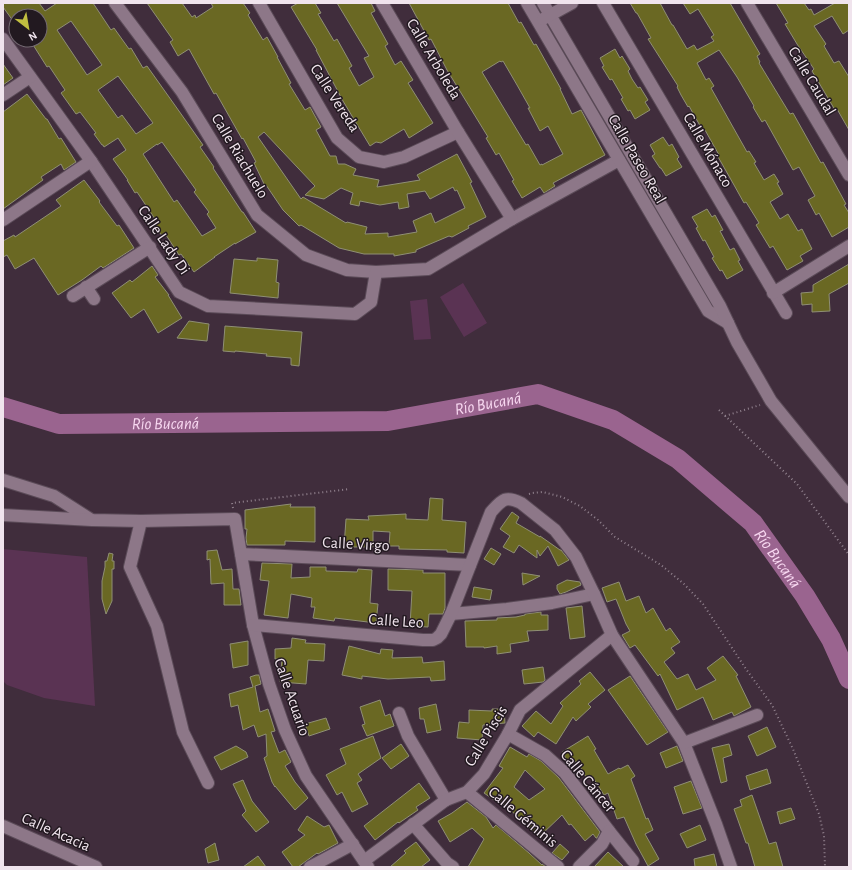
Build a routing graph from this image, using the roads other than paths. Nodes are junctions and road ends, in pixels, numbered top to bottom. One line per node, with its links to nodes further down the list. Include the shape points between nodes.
1 (115, 3): 22 (street, Calle Riachuelo, via 182,92 257,215 306,254 348,270)
2 (259, 3): 14 (street, Calle Vereda, via 337,138 359,157 384,162 404,157)
3 (382, 3): 14 (street, Calle Arboleda)
4 (527, 3): 10 (street, Calle Paseo Real)
5 (543, 3): 9 (street, Calle Paseo Real)
6 (572, 3): 9 (street)
7 (603, 3): 24 (street, Calle Mónaco)
8 (747, 3): 17 (street, Calle Caudal)
9 (550, 15): 10 (street); 28 (street, Calle Paseo Real)
10 (538, 22): 15 (street, Calle Paseo Real)
11 (3, 39): 12 (street, Calle Lady Di)
12 (30, 77): 13 (street); 16 (street, Calle Lady Di)
13 (3, 95)
14 (458, 132): 18 (street, Calle Arboleda)
15 (619, 160): 18 (street, Calle Riachuelo); 28 (street, Calle Paseo Real, via 708,311)
16 (91, 161): 19 (street); 21 (street, Calle Lady Di)
17 (849, 175)
18 (512, 219): 22 (street, Calle Riachuelo, via 428,269)
19 (3, 220)
20 (849, 246): 24 (street)
21 (150, 247): 22 (street, Calle Lady Di, via 179,292 208,306 355,314 371,302); 23 (street)
22 (376, 272)
23 (86, 287): 25 (street); 26 (street)
24 (773, 293): 27 (street, Calle Mónaco)
25 (73, 296)
26 (94, 299)
27 (786, 313)
28 (728, 323): 30 (street, Calle Paseo Real, via 771,401)
29 (3, 480): 32 (street, via 54,496)
30 (849, 497)
31 (3, 515): 32 (street)
32 (92, 520): 33 (street)
33 (141, 521): 34 (street, Calle Acuario, via 235,519); 44 (street, via 130,567 157,626 183,732)
34 (240, 554): 35 (street, Calle Virgo); 38 (street, Calle Acuario)
35 (470, 565): 36 (street, Calle Leo, via 492,512 501,501 515,500 555,530 566,543 576,557); 37 (street, Calle Leo)
36 (594, 594): 37 (street, via 552,603); 39 (street)
37 (451, 614): 38 (street, Calle Leo, via 441,634 433,640)
38 (253, 625): 50 (street, Calle Acuario, via 285,730 306,776)
39 (612, 635): 42 (street, Calle Piscis, via 520,710); 43 (street)
40 (399, 713): 46 (street, via 408,736)
41 (757, 715): 43 (street)
42 (508, 734): 45 (street, Calle Piscis, via 484,774); 49 (street, Calle Cáncer, via 545,755 561,769)
43 (684, 743): 58 (street)
44 (208, 783)
45 (468, 792): 46 (street, Calle Piscis); 56 (street, Calle Géminis)
46 (446, 800): 47 (street, Calle Piscis)
47 (413, 824): 52 (street, Calle Piscis); 55 (street)
48 (3, 826): 53 (street, Calle Acacia)
49 (609, 831): 51 (street, Calle Cáncer); 57 (street, via 602,844)
50 (353, 844): 52 (street, Calle Acuario); 54 (street)
51 (633, 861)
52 (366, 864)
53 (96, 867)
54 (310, 867)
55 (453, 867)
56 (558, 867)
57 (579, 867)
58 (731, 867)

